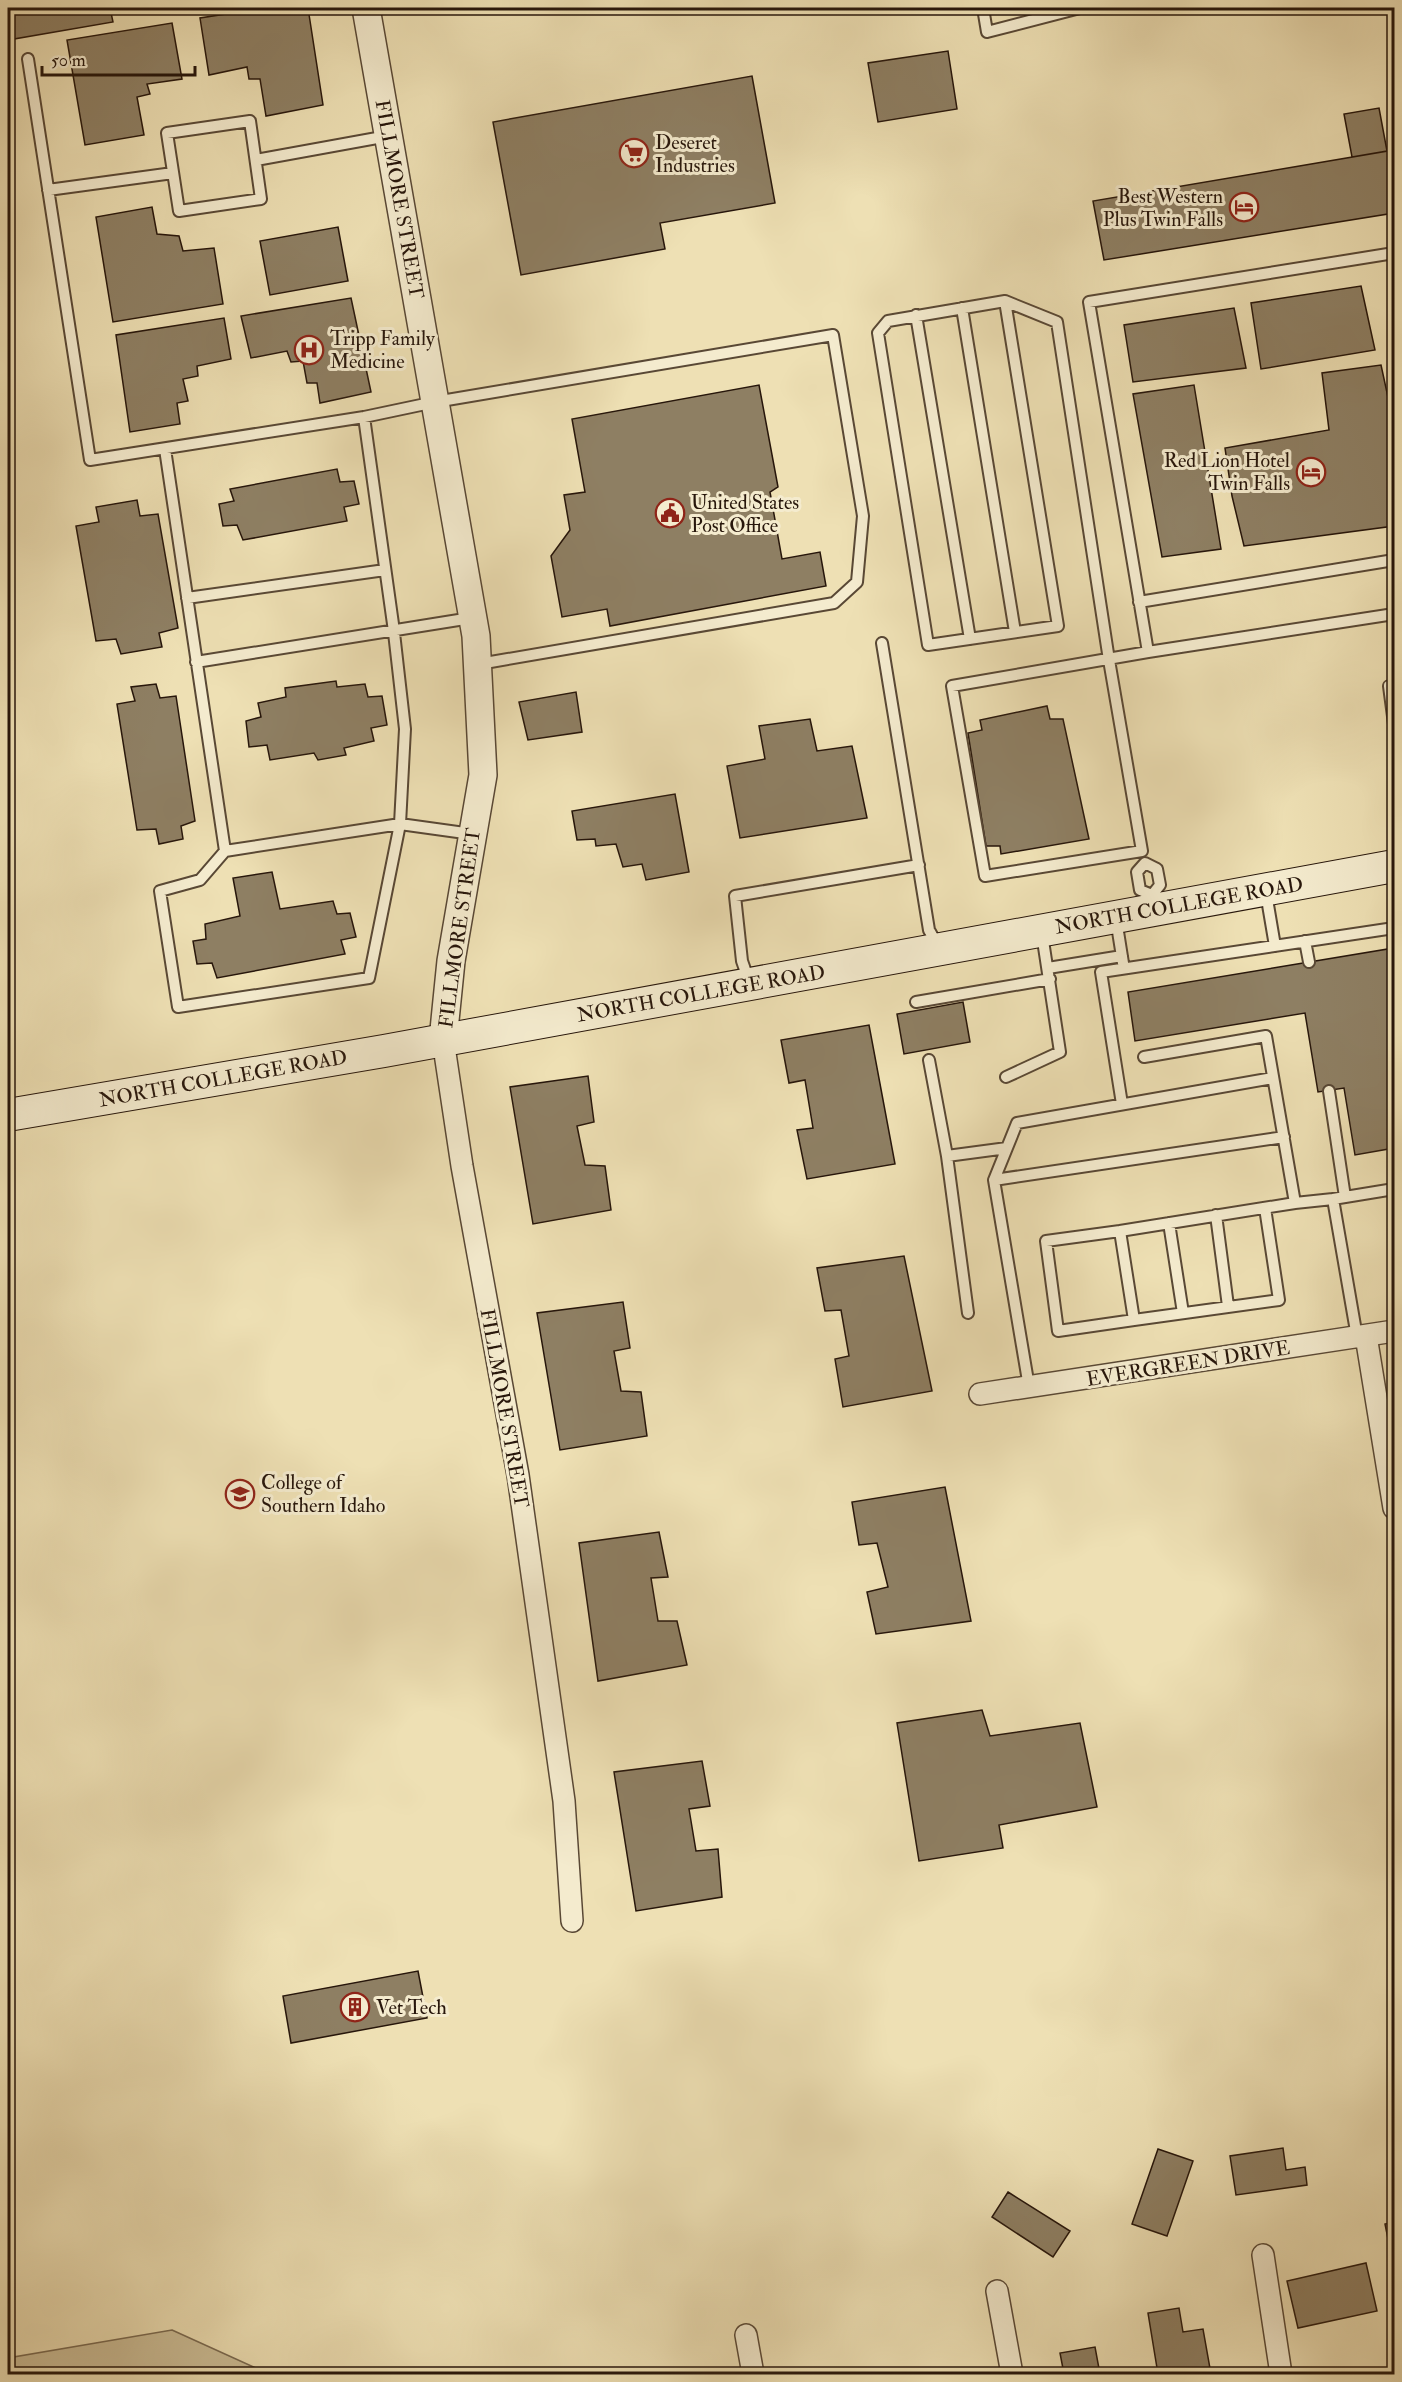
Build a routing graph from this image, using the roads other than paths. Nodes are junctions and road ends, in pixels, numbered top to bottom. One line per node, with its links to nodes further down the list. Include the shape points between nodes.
1 (366, 8): 5 (street, FILLMORE STREET)
2 (983, 8): 3 (lane, via 987,32)
3 (1080, 8)
4 (28, 59): 8 (lane)
5 (390, 136): 6 (lane); 13 (street, FILLMORE STREET)
6 (256, 160): 7 (lane, via 261,199 179,211); 7 (lane, via 250,121 167,133)
7 (173, 173): 8 (lane)
8 (48, 190): 15 (lane, via 90,460)
9 (1395, 253): 19 (lane, via 1089,302)
10 (1005, 301): 11 (lane); 23 (lane, via 1058,626); 27 (lane, via 1057,322)
11 (962, 308): 12 (lane); 23 (lane)
12 (916, 315): 24 (lane); 24 (lane, via 888,321 878,333 928,645)
13 (435, 402): 14 (lane); 21 (street, FILLMORE STREET); 29 (lane, via 833,334 864,516 857,582 834,603)
14 (364, 417): 15 (lane); 17 (lane)
15 (165, 449): 18 (lane)
16 (1395, 560): 19 (lane)
17 (385, 570): 18 (lane); 22 (lane)
18 (187, 598): 28 (lane)
19 (1139, 602): 26 (lane)
20 (1395, 614): 26 (lane)
21 (473, 617): 22 (lane); 29 (street, FILLMORE STREET)
22 (394, 630): 28 (lane); 32 (lane, via 405,729)
23 (1016, 632): 24 (lane)
24 (970, 639)
25 (882, 643): 37 (lane)
26 (1148, 652): 27 (lane)
27 (1109, 660): 35 (lane); 35 (lane, via 952,686 986,876)
28 (196, 662): 34 (lane)
29 (478, 664): 33 (street, FILLMORE STREET, via 483,775)
30 (1392, 686): 31 (lane)
31 (1395, 723)
32 (400, 824): 33 (lane); 34 (lane); 34 (lane, via 369,978 178,1007 160,891 200,880)
33 (473, 834): 53 (street, FILLMORE STREET, via 451,961)
34 (225, 851)
35 (1142, 851): 36 (lane)
36 (1145, 863): 40 (lane, via 1137,872 1140,890); 40 (lane, via 1157,869 1160,885)
37 (919, 865): 46 (lane, via 929,930); 51 (lane, via 735,896 742,961)
38 (1395, 866): 39 (main road, NORTH COLLEGE ROAD)
39 (1265, 890): 40 (main road, NORTH COLLEGE ROAD); 45 (lane)
40 (1153, 902): 41 (main road, NORTH COLLEGE ROAD)
41 (1116, 917): 43 (main road, NORTH COLLEGE ROAD); 47 (lane)
42 (1395, 928): 44 (lane)
43 (1042, 931): 46 (main road, NORTH COLLEGE ROAD); 50 (lane)
44 (1305, 941): 45 (lane); 48 (lane)
45 (1275, 946): 49 (lane)
46 (940, 949): 51 (main road, NORTH COLLEGE ROAD)
47 (1122, 956): 49 (lane); 50 (lane)
48 (1309, 962)
49 (1124, 969): 59 (lane, via 1101,972)
50 (1049, 974): 52 (lane); 56 (lane, via 1060,1052)
51 (750, 984): 53 (main road, NORTH COLLEGE ROAD)
52 (916, 1002)
53 (443, 1040): 60 (main road, NORTH COLLEGE ROAD); 84 (street, FILLMORE STREET, via 518,1475 564,1801)
54 (1144, 1057): 57 (lane, via 1266,1036)
55 (929, 1060): 63 (lane)
56 (1006, 1077)
57 (1273, 1078): 59 (lane); 61 (lane)
58 (1329, 1091): 66 (lane)
59 (1122, 1104): 62 (lane, via 1017,1123)
60 (8, 1115)
61 (1284, 1137): 64 (lane); 68 (lane)
62 (1007, 1148): 63 (lane); 64 (lane)
63 (947, 1156): 76 (lane)
64 (994, 1180): 81 (lane)
65 (1395, 1189): 66 (lane)
66 (1345, 1197): 67 (lane)
67 (1333, 1199): 68 (lane); 80 (lane)
68 (1295, 1203): 69 (lane)
69 (1265, 1208): 70 (lane); 75 (lane, via 1279,1300)
70 (1216, 1215): 71 (lane); 75 (lane)
71 (1169, 1223): 72 (lane); 77 (lane)
72 (1120, 1231): 78 (lane); 78 (lane, via 1046,1241 1058,1330)
73 (1395, 1244): 74 (lane)
74 (1395, 1252)
75 (1228, 1306): 77 (lane)
76 (968, 1312)
77 (1183, 1313): 78 (lane)
78 (1134, 1320)
79 (1395, 1331): 80 (street, EVERGREEN DRIVE)
80 (1362, 1337): 81 (street, EVERGREEN DRIVE); 83 (street)
81 (1029, 1387): 82 (street, EVERGREEN DRIVE)
82 (981, 1394)
83 (1395, 1508)
84 (572, 1921)
85 (1263, 2255): 90 (street)
86 (997, 2291): 89 (street)
87 (746, 2335): 88 (street)
88 (753, 2374)
89 (1012, 2374)
90 (1281, 2374)

